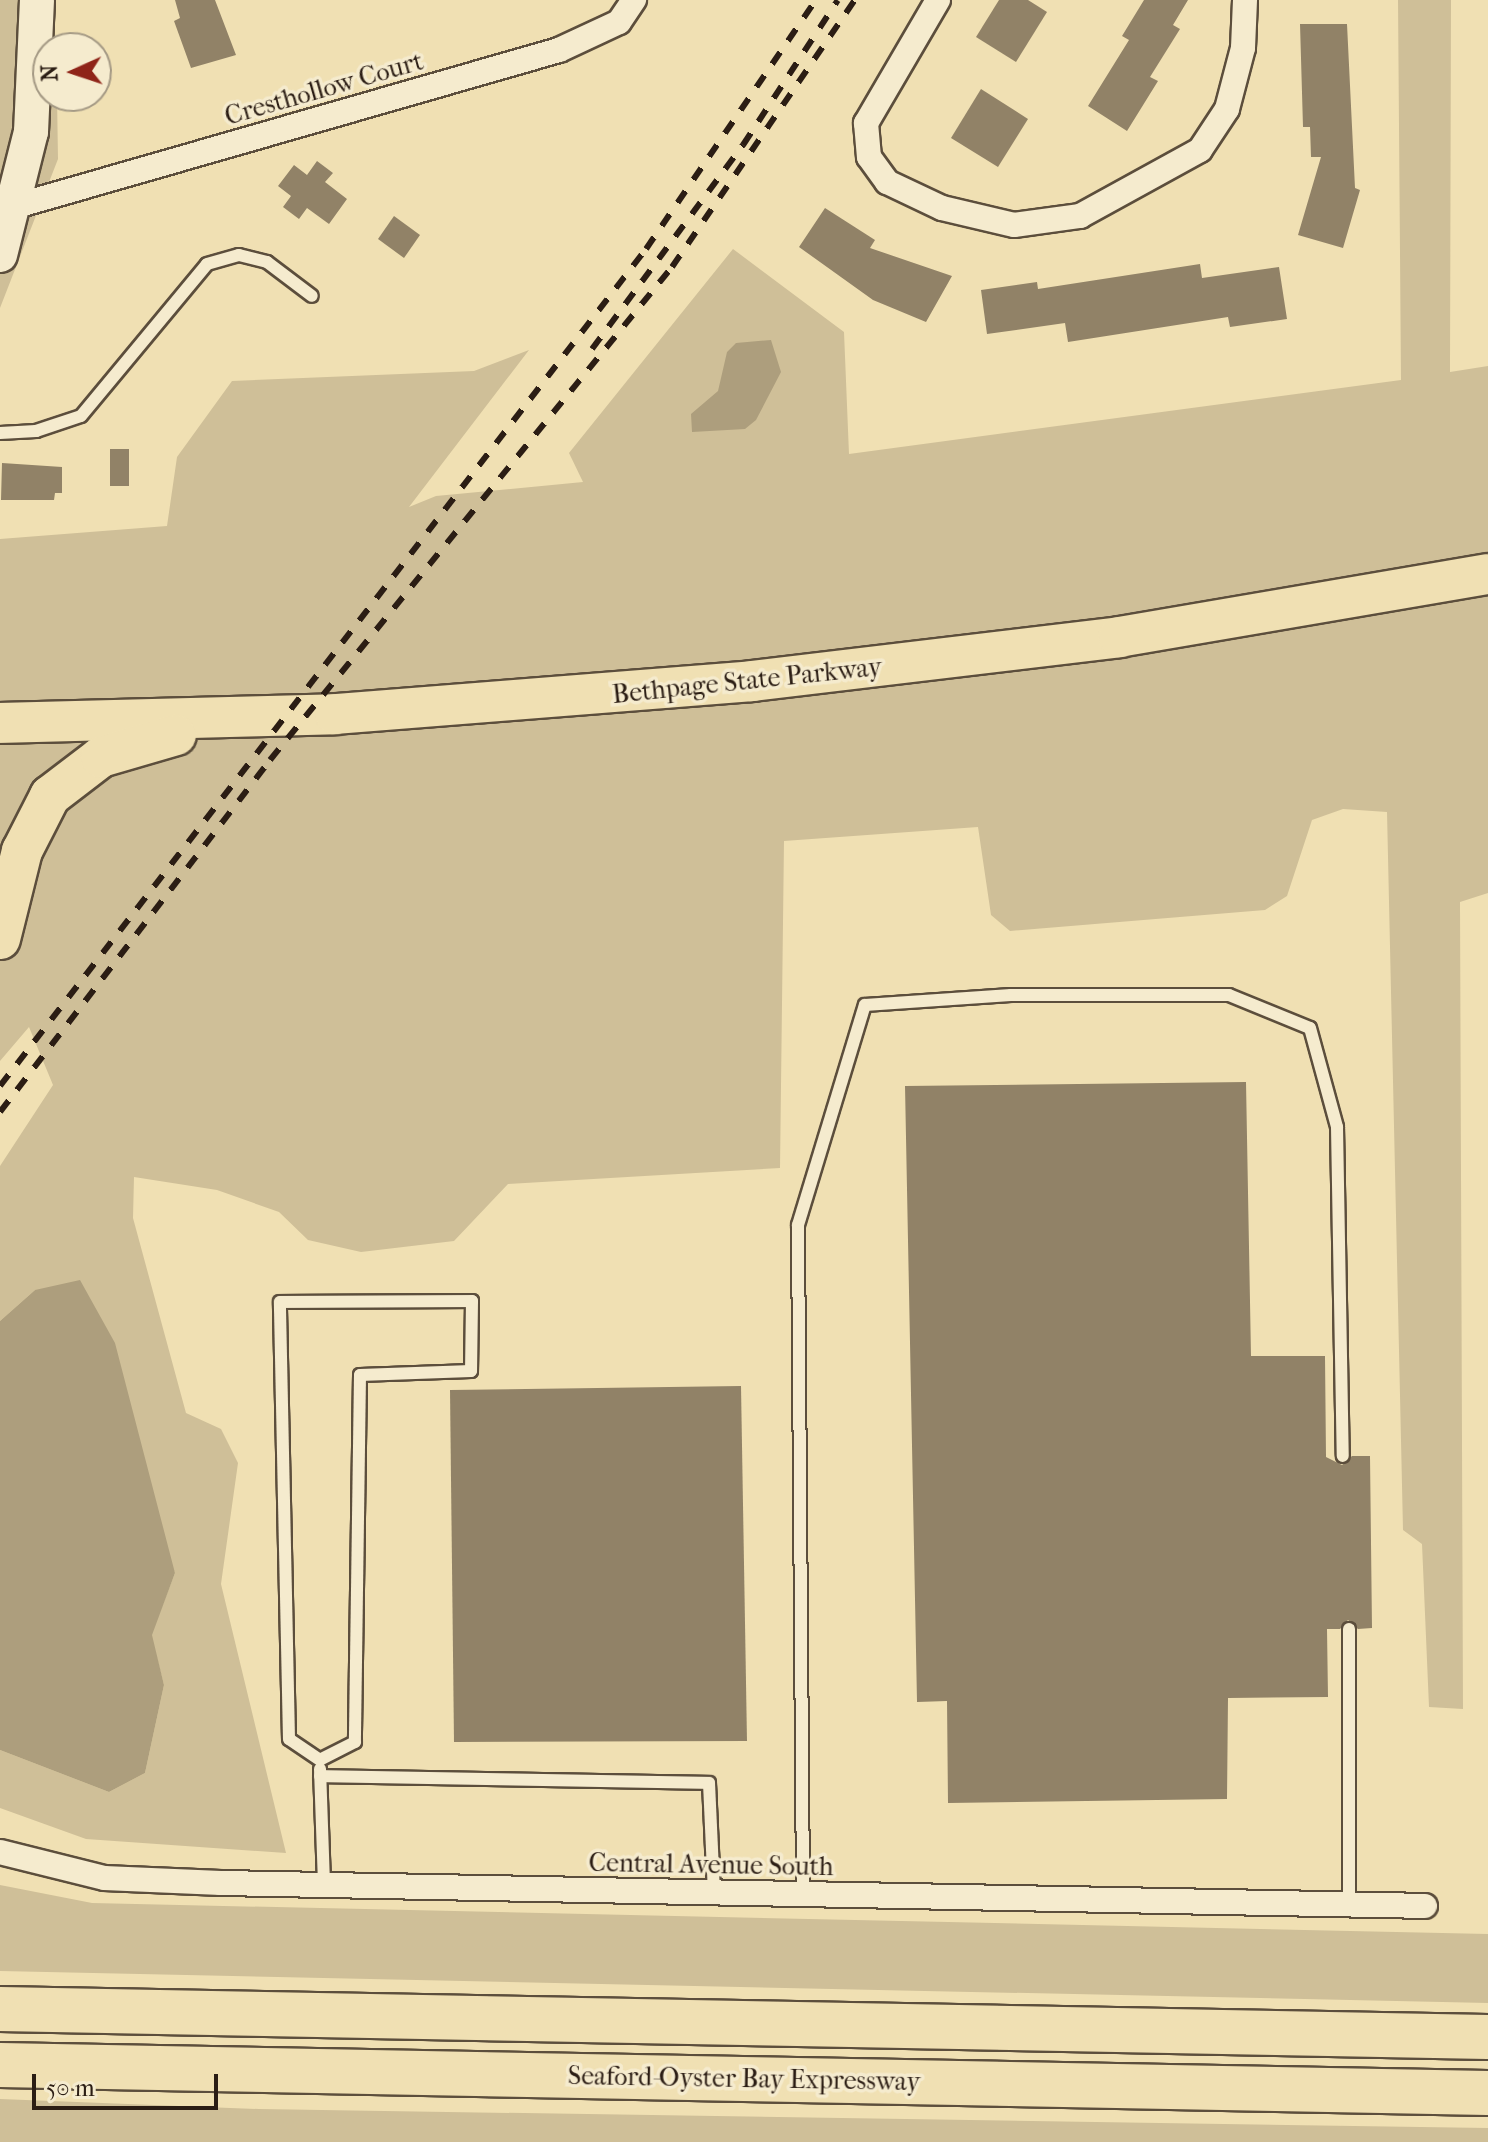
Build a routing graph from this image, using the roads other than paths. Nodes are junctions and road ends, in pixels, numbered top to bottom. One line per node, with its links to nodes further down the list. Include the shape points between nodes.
1 (37, 0): 5 (main road, via 31,132)
2 (634, 0): 5 (street, Cresthollow Court, via 619,22 559,50)
3 (938, 0): 4 (street, via 866,123 869,157 887,182 901,189 942,208 1014,225 1080,216 1200,150 1227,109 1243,48)
4 (1245, 0)
5 (16, 206): 6 (main road)
6 (0, 255)
7 (312, 296): 8 (lane, via 267,262 239,255 207,264 81,416 36,431)
8 (0, 433)
9 (1488, 574): 10 (highway, Bethpage State Parkway, via 947,661 558,699)
10 (250, 716): 11 (highway, Bethpage State Parkway); 13 (highway, via 124,748 65,781 29,832)
11 (0, 723)
12 (0, 883): 13 (highway)
13 (2, 931)
14 (1343, 1456): 21 (lane, via 1337,1127 1310,1028 1229,995 1011,995 865,1005 798,1225)
15 (1349, 1629): 22 (lane)
16 (320, 1760): 16 (lane, via 355,1742 360,1375 471,1371 472,1301 280,1302 289,1739); 17 (lane)
17 (320, 1776): 19 (lane); 20 (lane, via 709,1783)
18 (0, 1852): 19 (street, Central Avenue South, via 104,1878)
19 (324, 1886): 20 (street, Central Avenue South)
20 (714, 1893): 21 (street, Central Avenue South)
21 (803, 1895): 22 (street, Central Avenue South)
22 (1349, 1906): 23 (street, Central Avenue South)
23 (1425, 1906)
24 (0, 2009): 25 (highway)
25 (1488, 2037)
26 (0, 2065): 27 (highway, Seaford-Oyster Bay Expressway)
27 (1488, 2093)

